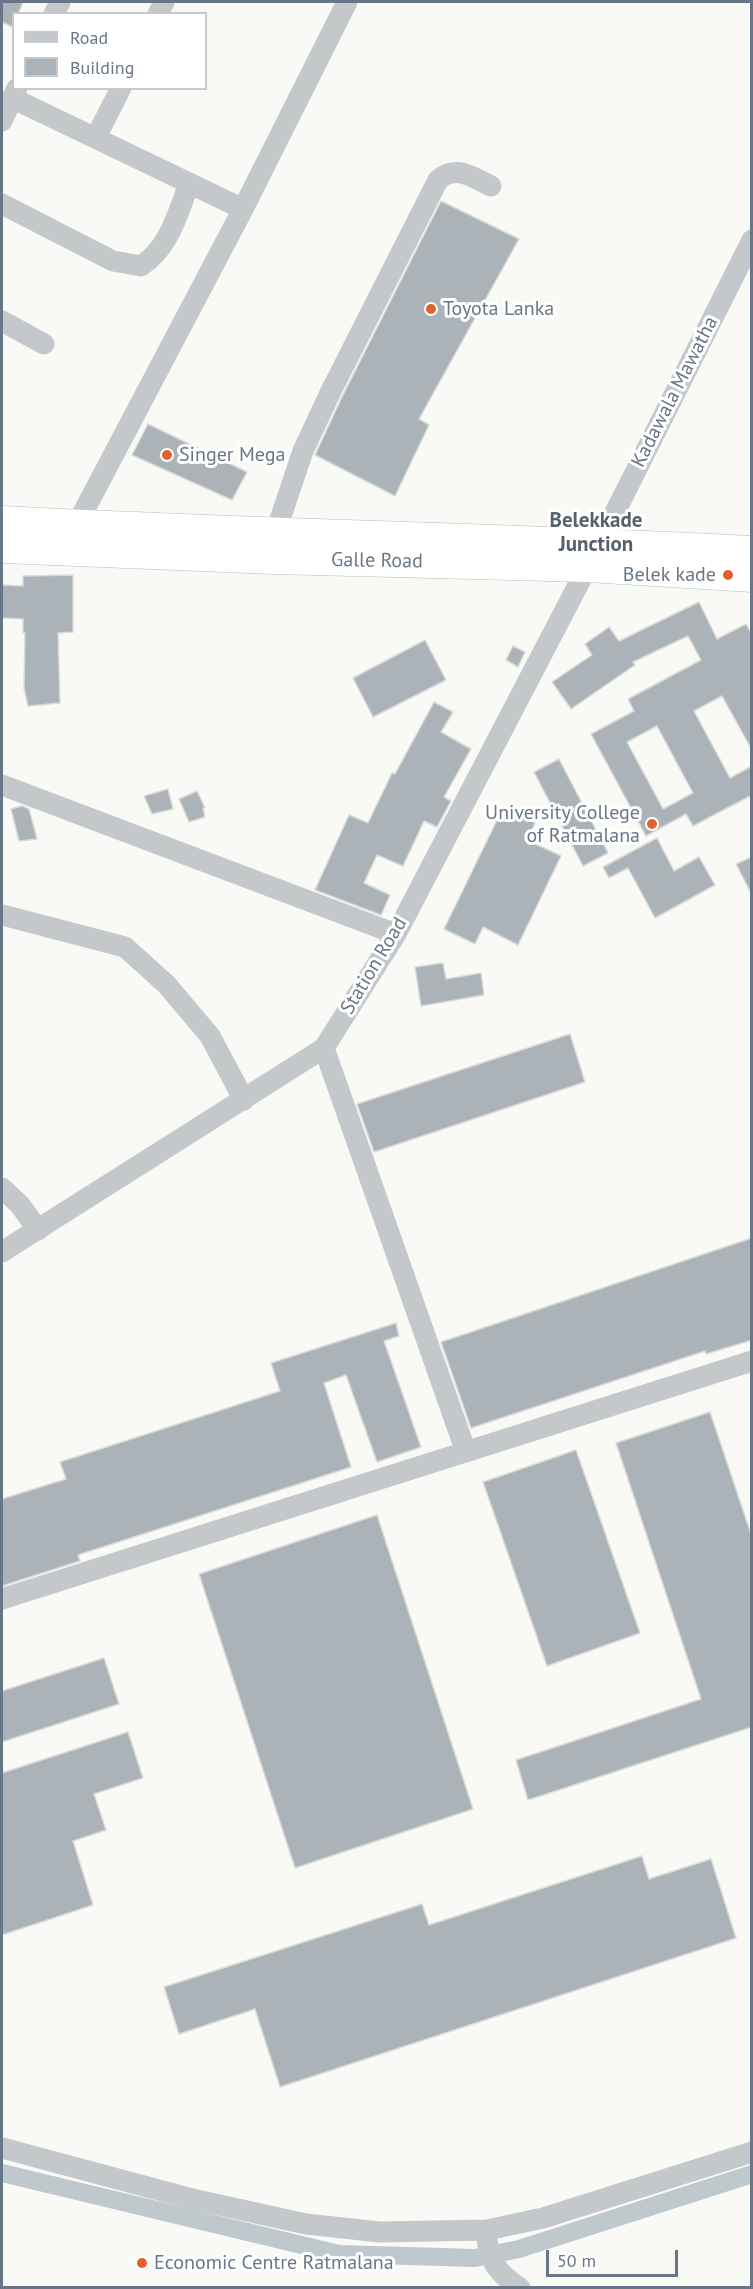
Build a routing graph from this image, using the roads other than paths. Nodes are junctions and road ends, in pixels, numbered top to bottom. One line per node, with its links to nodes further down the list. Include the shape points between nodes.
1 (347, 2): 9 (street)
2 (119, 90): 5 (street)
3 (15, 93): 4 (street); 5 (street)
4 (2, 121)
5 (96, 137): 6 (street)
6 (189, 184): 8 (street, via 160,249 141,266 113,261); 9 (street)
7 (491, 186): 15 (street, via 460,171 438,180 303,451)
8 (2, 204)
9 (243, 209): 14 (street)
10 (752, 240): 18 (street, Kadawala Mawatha)
11 (2, 321): 12 (street)
12 (44, 344)
13 (2, 522): 14 (highway, Galle Road)
14 (76, 526): 15 (highway, Galle Road)
15 (274, 534): 18 (highway, Galle Road)
16 (2, 547): 18 (highway, Galle Road, via 250,558)
17 (752, 552): 18 (highway, Galle Road)
18 (593, 555): 19 (highway, Galle Road); 22 (street, Station Road)
19 (752, 576)
20 (2, 785): 22 (street)
21 (2, 915): 24 (street, via 125,947 167,985 210,1036)
22 (396, 934): 23 (street, Station Road)
23 (324, 1048): 24 (street, Station Road); 29 (street)
24 (244, 1100): 26 (street, Station Road)
25 (2, 1188): 26 (street)
26 (38, 1230): 27 (street, Station Road)
27 (2, 1252)
28 (752, 1361): 29 (street)
29 (466, 1452): 30 (street)
30 (2, 1599)
31 (2, 2148): 33 (street, via 192,2199 306,2224)
32 (752, 2152): 33 (street)
33 (487, 2238): 34 (street, via 495,2267)
34 (520, 2288)

